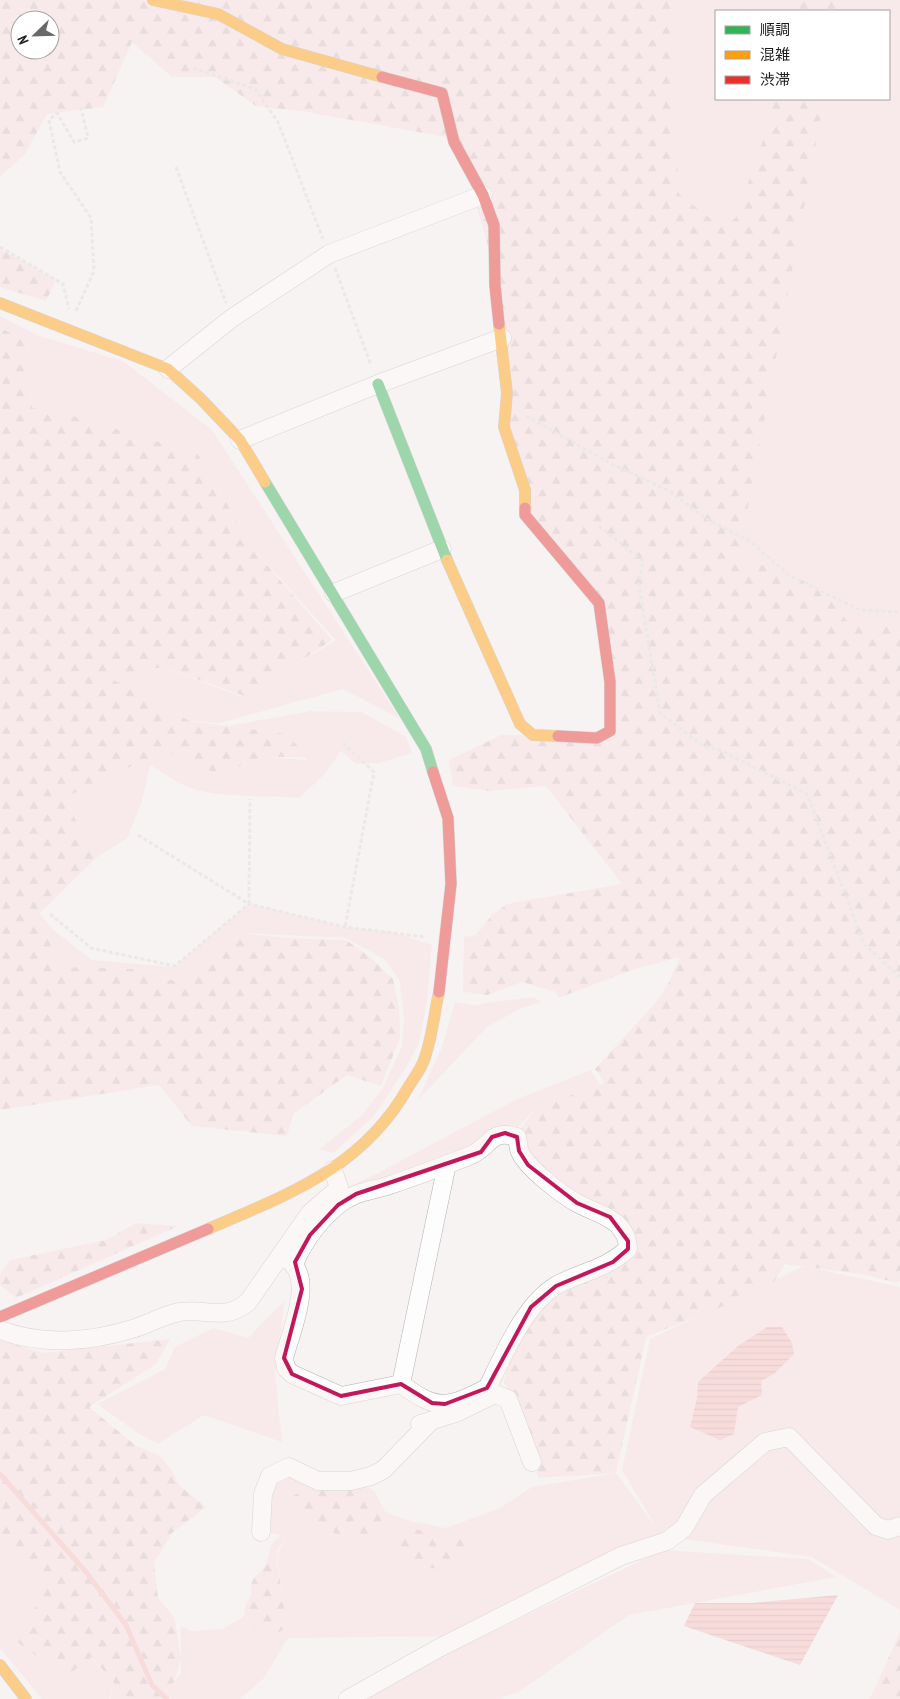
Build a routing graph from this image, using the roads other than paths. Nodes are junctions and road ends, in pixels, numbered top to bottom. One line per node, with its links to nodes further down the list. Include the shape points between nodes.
1 (153, 0): 2 (street, via 218,14 282,49 442,92 454,142)
2 (483, 194): 4 (street, via 494,225 495,286); 5 (street, via 329,254 232,318)
3 (0, 303): 5 (street, via 70,325)
4 (502, 338): 6 (street); 8 (street, via 507,393 504,427 525,490 525,515 599,603 610,682 610,731 597,738 533,735 520,724)
5 (168, 369): 7 (street)
6 (378, 384): 7 (street); 8 (street)
7 (240, 440): 9 (street)
8 (442, 549): 9 (street)
9 (334, 593): 11 (street, via 426,750 448,818 451,884 441,981 424,1060 397,1108)
10 (447, 1164): 12 (street, via 356,1194 338,1205); 15 (street); 16 (street, via 480,1152 492,1137 505,1133 517,1137 519,1151 528,1165 577,1203 610,1217 628,1240 628,1249 613,1262 556,1286 531,1307)
11 (333, 1170): 12 (street, via 340,1188 310,1213); 13 (street, via 289,1194)
12 (287, 1259): 14 (street, via 248,1302 227,1314 175,1313 131,1330 64,1342); 15 (street, via 301,1274 302,1288 284,1358 286,1368 292,1374 341,1396)
13 (0, 1317)
14 (0, 1330)
15 (401, 1384): 16 (street, via 432,1403 458,1402)
16 (485, 1393): 17 (street, via 467,1409); 19 (street, via 508,1399)
17 (431, 1421): 18 (street, via 414,1426); 21 (street, via 383,1470 371,1476 351,1481 318,1481 289,1467 270,1476 263,1494)
18 (394, 1443)
19 (532, 1462)
20 (900, 1526): 24 (street, via 888,1530 876,1526 788,1437 765,1442 704,1495 684,1528 667,1541 621,1556 439,1648)
21 (261, 1532)
22 (0, 1665): 23 (street)
23 (26, 1699)
24 (348, 1699)

